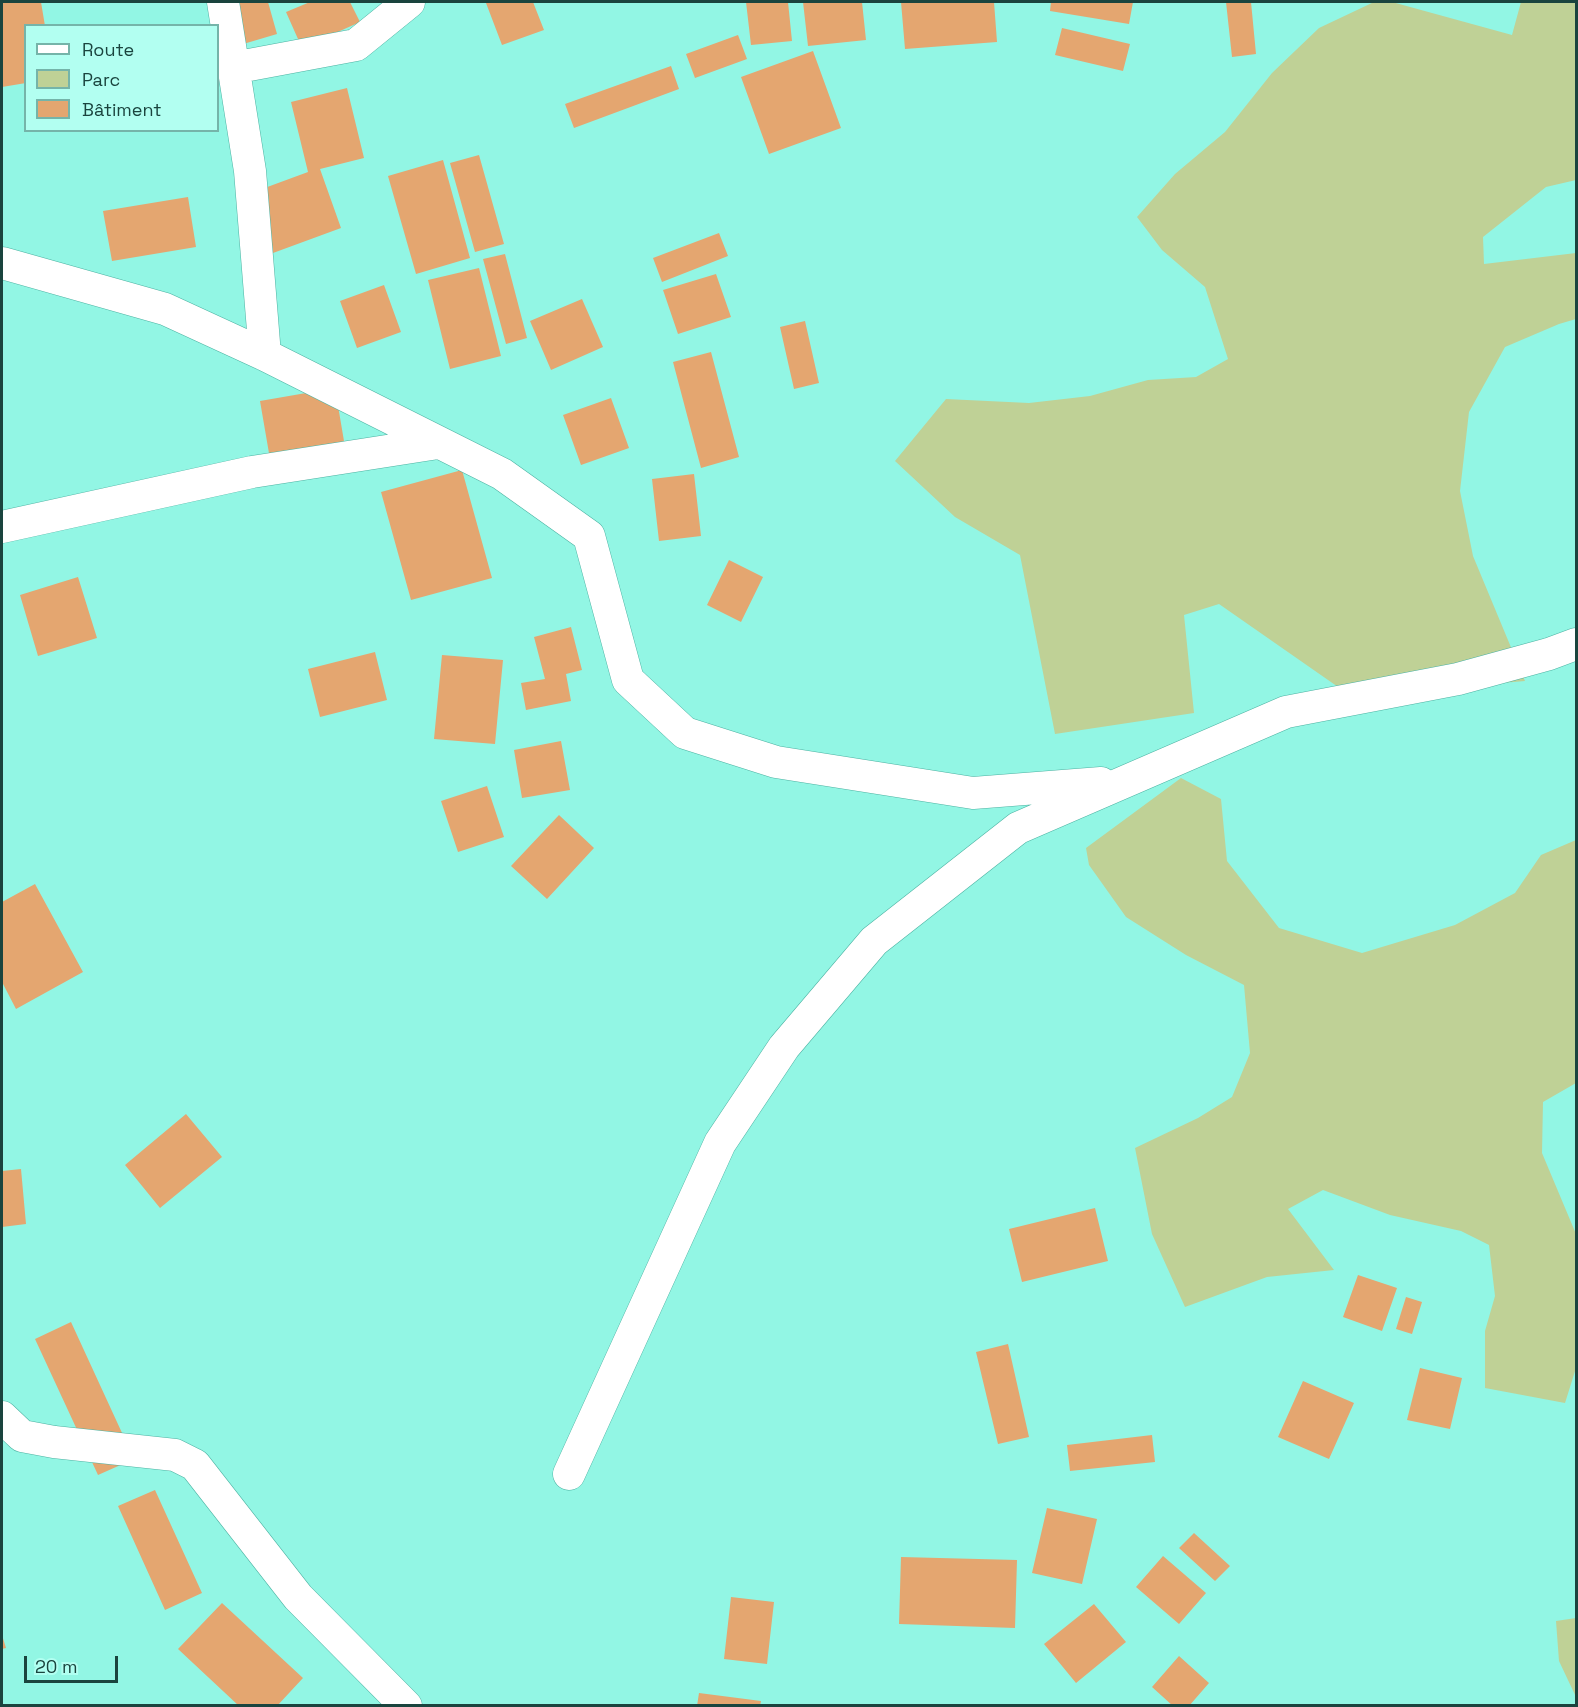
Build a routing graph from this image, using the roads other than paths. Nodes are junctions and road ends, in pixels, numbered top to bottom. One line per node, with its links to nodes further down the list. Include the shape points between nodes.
1 (223, 2): 3 (street)
2 (409, 2): 3 (street, via 356,45)
3 (233, 68): 5 (street, via 250,171)
4 (2, 263): 5 (street, via 165,309)
5 (264, 355): 6 (street)
6 (438, 443): 7 (street, via 252,472); 9 (street, via 502,474 589,536 628,680 685,733 776,762 973,794)
7 (2, 527)
8 (1576, 644): 9 (street, via 1458,679 1286,712)
9 (1129, 781): 11 (street, via 1017,828 874,940 784,1047 720,1143)
10 (2, 1417): 12 (street, via 22,1436 175,1455 195,1465 298,1597)
11 (569, 1474)
12 (406, 1706)

